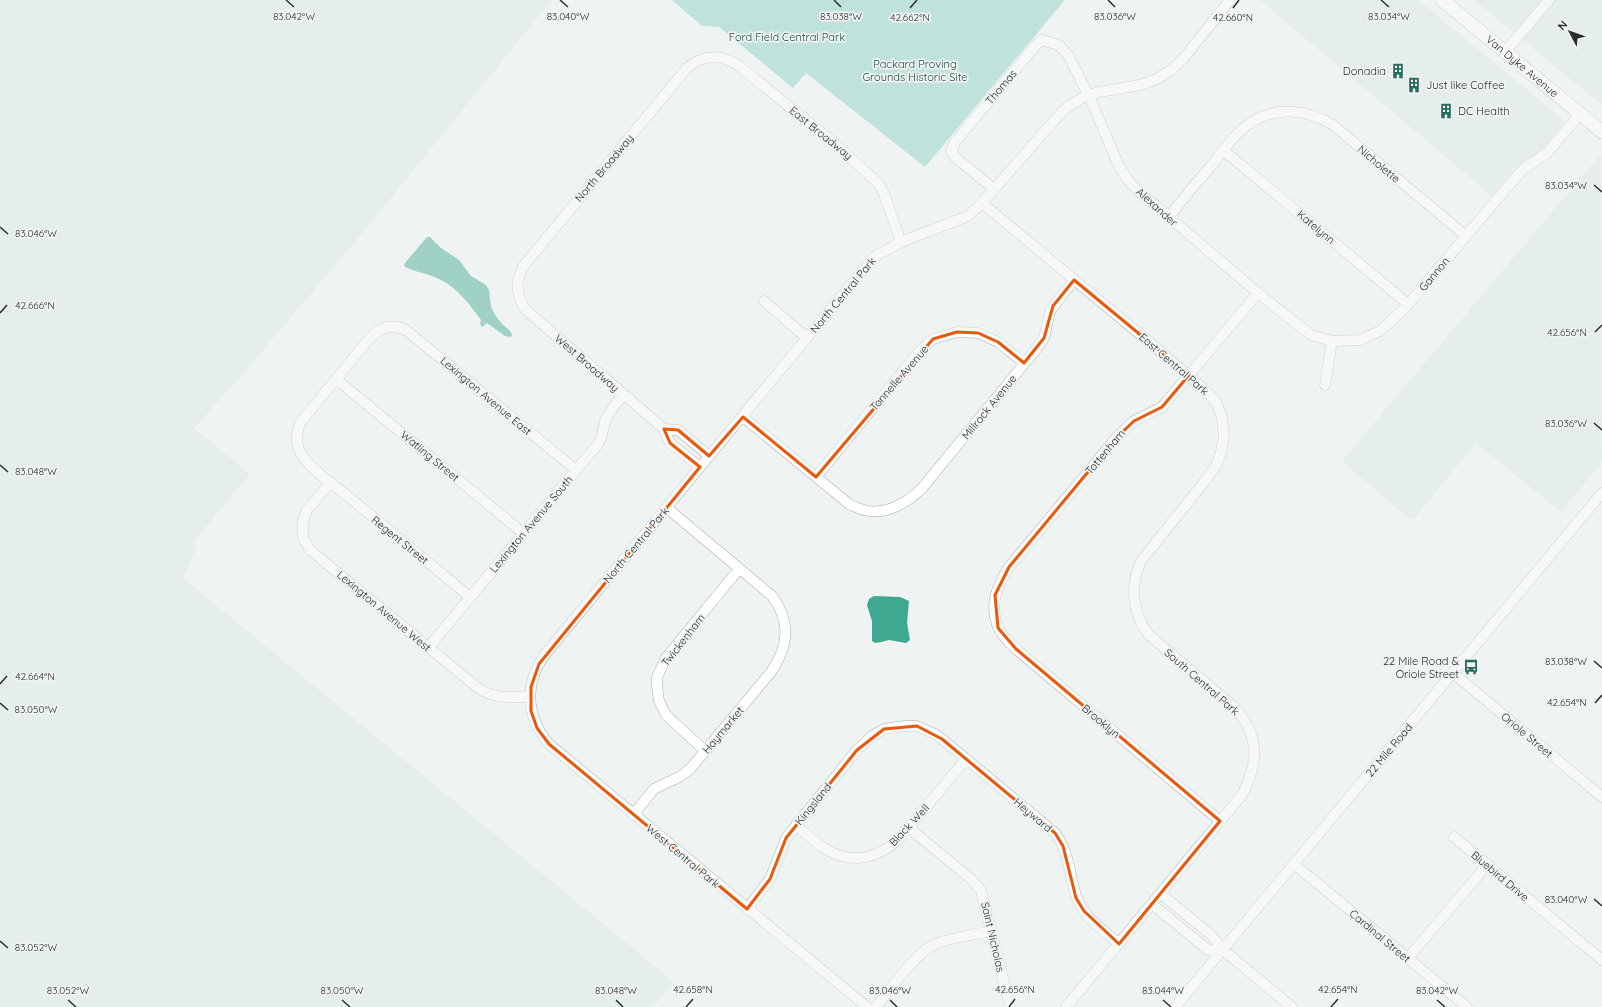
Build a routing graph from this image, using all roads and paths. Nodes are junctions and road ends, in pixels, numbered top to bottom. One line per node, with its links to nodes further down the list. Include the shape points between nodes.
1 (1230, 0): 6 (street, North Central Park, via 1183,59 1170,71 1140,85)
2 (1442, 0): 4 (main road, Van Dyke Avenue)
3 (1549, 0): 4 (street)
4 (1505, 52): 7 (main road, Van Dyke Avenue)
5 (707, 58): 14 (street, East Broadway, via 724,58 739,66 874,177 883,190); 16 (street, North Broadway, via 695,62 684,72 539,247 521,272)
6 (1089, 96): 10 (street, North Central Park, via 1077,101 1062,113); 10 (street, Thomas, via 1068,55 1059,45 1041,40 951,150 956,158); 12 (street, Alexander, via 1118,164 1128,180)
7 (1580, 114): 8 (main road, Van Dyke Avenue); 13 (street, Gannon, via 1547,153 1522,170)
8 (1602, 132)
9 (1224, 150): 12 (street); 13 (street, Nicholette, via 1249,124 1265,116 1283,111 1317,116 1333,125); 19 (street, Katelynn)
10 (994, 189): 11 (street, North Central Park)
11 (982, 203): 14 (street, North Central Park, via 961,220); 15 (street, East Central Park)
12 (1168, 218): 17 (street, Alexander)
13 (1466, 236): 19 (street, Gannon)
14 (901, 242): 21 (street, North Central Park, via 873,258)
15 (1074, 280): 23 (street, Millrock Avenue, via 1053,306 1044,338); 24 (street, East Central Park)
16 (518, 292): 27 (street, West Broadway, via 526,310)
17 (1258, 293): 22 (street, Gannon, via 1311,335); 24 (street, Tottenham)
18 (764, 301): 21 (street)
19 (1408, 304): 22 (street, Gannon, via 1380,331 1360,340)
20 (393, 326): 25 (street, Regent Street, via 379,329); 34 (street, Lexington Avenue East, via 410,332)
21 (808, 338): 28 (street, North Central Park)
22 (1332, 341): 26 (street)
23 (1024, 363): 35 (street, Tonnelle Avenue, via 998,342 978,333 957,332 932,339); 35 (street, Millrock Avenue, via 917,494 900,506 880,511 865,510 849,504)
24 (1189, 376): 41 (street, East Central Park, via 1216,402 1224,427 1221,452 1216,466 1208,477 1143,557 1136,572); 43 (street, Tottenham, via 1162,407 1128,425 1009,567 995,595)
25 (336, 379): 36 (street, Regent Street, via 303,418 296,434 305,460); 39 (street, Watling Street)
26 (1325, 385)
27 (624, 395): 29 (street, West Broadway); 34 (street, Lexington Avenue South, via 609,415 598,444)
28 (743, 417): 32 (street, North Central Park); 35 (street)
29 (664, 429): 30 (street, West Broadway, via 678,430); 31 (street, West Broadway, via 670,443)
30 (694, 443): 31 (street); 32 (street, West Broadway)
31 (684, 454): 33 (street, West Broadway)
32 (709, 456): 33 (street, North Central Park)
33 (700, 467): 38 (street, North Central Park)
34 (576, 470): 39 (street, Lexington Avenue South)
35 (816, 477)
36 (331, 482): 42 (street, Regent Street); 44 (street, Lexington Avenue West, via 307,510 303,521 303,538 310,550)
37 (1602, 493): 45 (street, 22 Mile Road)
38 (666, 508): 40 (street, Haymarket); 46 (street, North Central Park, via 542,658 535,670)
39 (523, 533): 42 (street, Lexington Avenue South)
40 (739, 569): 48 (street, Haymarket, via 772,596 783,613 785,645 780,660); 48 (street, Twickenham, via 666,658 657,677 659,701 666,715)
41 (1134, 590): 52 (street, South Central Park, via 1137,612 1149,635 1234,708 1251,731 1255,755 1253,769 1242,795)
42 (470, 597): 44 (street, Lexington Avenue South)
43 (995, 612): 52 (street, Brooklyn, via 998,628 1016,649)
44 (428, 648): 46 (street, Lexington Avenue West, via 486,694 495,697)
45 (1453, 672): 50 (street, Oriole Street); 56 (street, 22 Mile Road)
46 (530, 692): 51 (street, West Central Park, via 534,720 549,744)
47 (904, 726): 49 (street, Heyward, via 917,726 935,734); 53 (street, Kingsland, via 884,729 872,736 857,750)
48 (705, 750): 51 (street, Haymarket, via 686,772 654,789)
49 (966, 759): 54 (street, Black Well); 62 (street, Heyward, via 1055,833 1066,855 1076,898 1089,917)
50 (1602, 797)
51 (633, 815): 60 (street, West Central Park)
52 (1220, 821): 58 (street, South Central Park)
53 (796, 825): 54 (street, Black Well, via 828,850 854,858 878,854 894,844); 60 (street, Kingsland, via 782,846 770,879)
54 (909, 828): 61 (street, Saint Nicholas, via 981,890)
55 (1454, 838): 57 (street, Bluebird Drive)
56 (1294, 864): 63 (street, 22 Mile Road); 64 (street, Cardinal Street)
57 (1487, 865): 64 (street); 65 (street, Bluebird Drive)
58 (1161, 894): 59 (street, South Central Park); 63 (street, via 1211,936)
59 (1152, 904): 62 (street, South Central Park); 63 (street, via 1208,950)
60 (747, 909): 66 (street, West Central Park)
61 (992, 931): 67 (street, via 928,948 915,959); 68 (street, Saint Nicholas)
62 (1119, 944): 69 (street, South Central Park)
63 (1223, 950): 70 (street, 22 Mile Road); 71 (street)
64 (1408, 958): 72 (street, Cardinal Street)
65 (1602, 960)
66 (867, 1007)
67 (876, 1007)
68 (1010, 1007)
69 (1066, 1007)
70 (1175, 1007)
71 (1292, 1007)
72 (1467, 1007)

